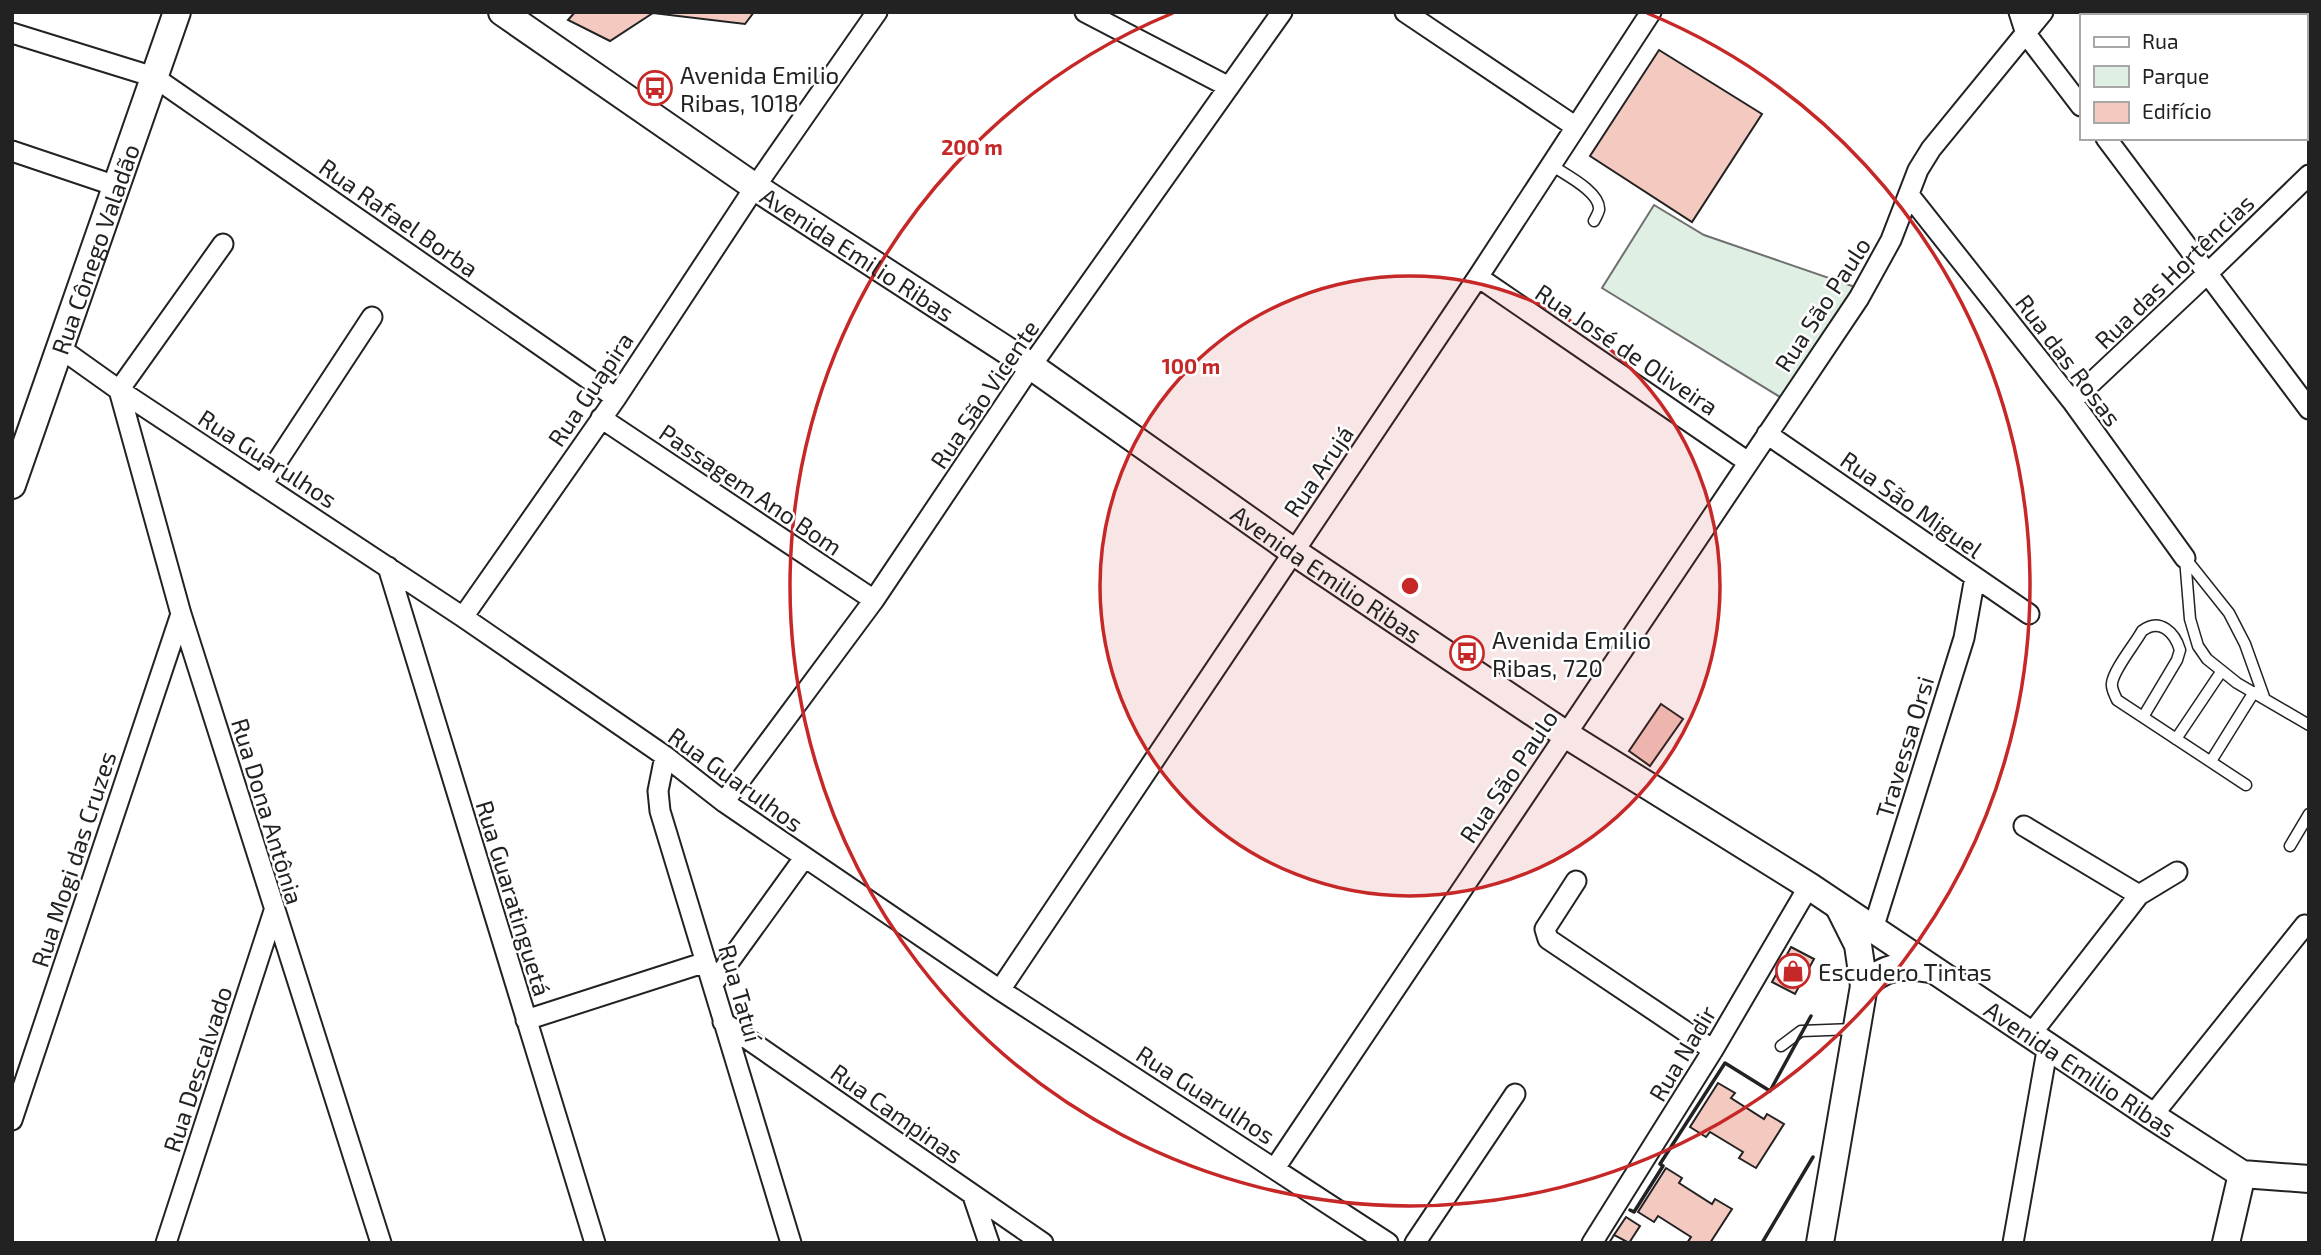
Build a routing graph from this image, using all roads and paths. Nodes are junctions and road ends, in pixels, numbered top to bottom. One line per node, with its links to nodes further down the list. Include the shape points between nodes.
1 (177, 12): 12 (main road, Rua Cônego Valadão)
2 (502, 12): 21 (main road, Avenida Emilio Ribas)
3 (877, 12): 21 (street, Rua Guapira)
4 (1085, 12): 13 (street)
5 (1282, 12): 13 (street, Rua São Vicente)
6 (1405, 12): 15 (street)
7 (1651, 12): 15 (street, Rua Arujá)
8 (2020, 12): 11 (street)
9 (2043, 12): 11 (street, Rua São Paulo)
10 (12, 33): 12 (street, Rua Rafael Borba)
11 (2026, 34): 14 (street); 22 (street, Rua São Paulo, via 1931,149)
12 (153, 77): 20 (main road, Rua Cônego Valadão); 31 (street, Rua Rafael Borba)
13 (1230, 87): 29 (street, Rua São Vicente)
14 (2080, 105)
15 (1576, 127): 18 (street, Rua Arujá)
16 (2108, 140): 25 (street)
17 (12, 151): 20 (street)
18 (1551, 165): 23 (lane, via 1591,192 1599,210); 26 (street, Rua Arujá)
19 (2309, 175): 25 (street, Rua das Hortências)
20 (116, 186): 28 (main road, Rua Cônego Valadão)
21 (755, 187): 29 (main road, Avenida Emilio Ribas); 31 (street, Rua Guapira)
22 (1909, 195): 32 (street, Rua das Rosas); 35 (street, Rua São Paulo, via 1891,240 1858,298)
23 (1594, 221)
24 (223, 244): 30 (street)
25 (2208, 273): 32 (street, Rua das Hortências); 33 (street)
26 (1478, 277): 36 (street, Rua José de Oliveira); 39 (street, Rua Arujá)
27 (372, 317): 37 (street)
28 (60, 348): 30 (street, Rua Guarulhos); 38 (main road, Rua Cônego Valadão)
29 (1031, 366): 39 (main road, Avenida Emilio Ribas); 43 (street, Rua São Vicente)
30 (119, 390): 37 (street, Rua Guarulhos); 44 (street, Rua Dona Antônia)
31 (615, 398): 34 (street, Rua Guapira)
32 (2072, 401): 40 (street, Rua das Rosas)
33 (2309, 409)
34 (601, 418): 43 (street, Passagem Ano Bom); 46 (street, Rua Guapira)
35 (1767, 434): 36 (street, Rua São Paulo); 42 (street, Rua São Miguel)
36 (1748, 462): 52 (street, Rua São Paulo)
37 (263, 483): 41 (street, Rua Guarulhos)
38 (12, 485)
39 (1294, 552): 52 (main road, Avenida Emilio Ribas); 74 (street, Rua Arujá)
40 (2185, 558): 47 (lane, via 2197,646); 49 (lane, via 2229,613)
41 (388, 567): 46 (street, Rua Guarulhos); 75 (street, Rua Guaratinguetá)
42 (1975, 577): 45 (street, Rua São Miguel); 69 (street, Travessa Orsi, via 1964,638)
43 (874, 600): 57 (street, Rua São Vicente)
44 (181, 614): 67 (street, Rua Dona Antônia); 83 (street, Rua Mogi das Cruzes)
45 (2029, 614)
46 (463, 617): 54 (street, Rua Guarulhos)
47 (2221, 672): 48 (lane); 53 (lane)
48 (2254, 692): 49 (lane); 55 (lane)
49 (2264, 697): 51 (lane)
50 (2143, 717): 50 (lane, via 2180,650 2172,633 2156,625 2142,631 2112,683 2117,700); 53 (lane)
51 (2309, 725)
52 (1565, 734): 64 (main road, Avenida Emilio Ribas); 84 (street, Rua São Paulo)
53 (2176, 739): 55 (lane)
54 (665, 756): 57 (street, Rua Guarulhos); 70 (street, Rua Tatuí, via 658,791 660,811)
55 (2211, 761): 56 (lane)
56 (2246, 785)
57 (724, 802): 61 (street, Rua Guarulhos)
58 (2309, 814): 60 (lane)
59 (2024, 827): 65 (street)
60 (2290, 846)
61 (804, 858): 72 (street); 74 (street, Rua Guarulhos)
62 (2177, 872): 65 (street)
63 (1576, 881): 80 (street, via 1545,929 1548,939)
64 (1809, 886): 66 (main road, Avenida Emilio Ribas); 80 (street, Rua Nadir)
65 (2139, 895): 78 (street)
66 (1837, 905): 69 (main road, Avenida Emilio Ribas); 73 (main road, via 1858,945)
67 (274, 911): 88 (street, Rua Descalvado); 89 (street, Rua Dona Antônia)
68 (2305, 925): 82 (street)
69 (1874, 929): 71 (main road, Avenida Emilio Ribas)
70 (706, 962): 72 (street, Rua Tatuí); 75 (street)
71 (1935, 970): 73 (main road, via 1897,966); 78 (main road, Avenida Emilio Ribas)
72 (713, 984): 76 (street, Rua Tatuí)
73 (1864, 986): 77 (main road)
74 (1000, 990): 84 (street, Rua Guarulhos)
75 (526, 1020): 90 (street, Rua Guaratinguetá)
76 (723, 1022): 87 (street, Rua Campinas); 91 (street, Rua Tatuí)
77 (1858, 1029): 79 (lane, via 1801,1031); 97 (main road)
78 (2040, 1039): 82 (main road, Avenida Emilio Ribas); 98 (street)
79 (1781, 1046)
80 (1713, 1051): 96 (street, Rua Nadir)
81 (1515, 1094): 95 (street)
82 (2152, 1115): 85 (main road, Avenida Emilio Ribas)
83 (12, 1120)
84 (1275, 1168): 94 (street, Rua Guarulhos)
85 (2242, 1174): 86 (main road); 99 (main road)
86 (2309, 1179)
87 (973, 1196): 92 (street); 93 (street, Rua Campinas)
88 (166, 1243)
89 (382, 1243)
90 (595, 1243)
91 (791, 1243)
92 (989, 1243)
93 (1043, 1243)
94 (1388, 1243)
95 (1415, 1243)
96 (1592, 1243)
97 (1820, 1243)
98 (2012, 1243)
99 (2226, 1243)

